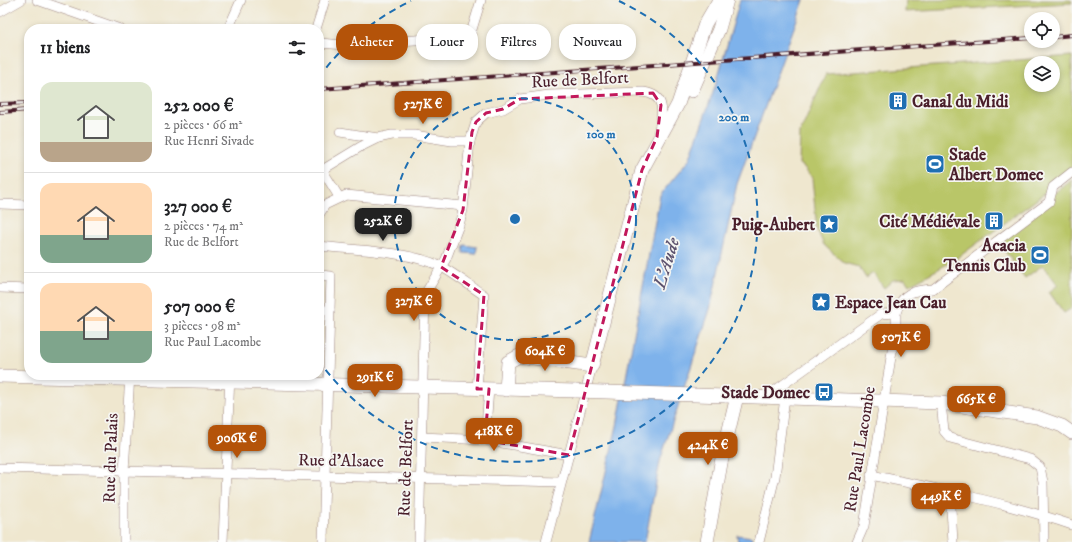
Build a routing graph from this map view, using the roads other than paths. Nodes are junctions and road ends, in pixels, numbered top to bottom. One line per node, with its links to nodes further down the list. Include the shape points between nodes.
1 (21, 0): 8 (street)
2 (37, 0): 9 (street)
3 (241, 0): 10 (street)
4 (325, 0): 11 (street)
5 (481, 0): 12 (street, via 470,36 346,45)
6 (719, 0): 16 (street, via 706,24 678,104)
7 (727, 0): 16 (street, via 719,29 683,114 674,130)
8 (0, 12)
9 (106, 24)
10 (230, 24)
11 (318, 24)
12 (324, 43)
13 (340, 132): 14 (street)
14 (378, 138): 15 (street, via 414,135 452,142); 17 (street)
15 (470, 142): 16 (street, Rue de Belfort, via 476,122 486,113 503,109 520,99 549,95 643,92 652,93 661,105 661,119); 23 (street, Rue de Belfort)
16 (653, 150): 33 (street, via 642,170)
17 (324, 170)
18 (1072, 172): 32 (street, via 1053,187 1049,202 933,289 914,290 899,301)
19 (324, 176): 20 (street)
20 (339, 197): 23 (street, via 369,196); 24 (street)
21 (0, 204): 22 (street)
22 (24, 205)
23 (463, 206): 26 (street, Rue de Belfort, via 459,225 446,259)
24 (324, 207)
25 (324, 247): 26 (street, via 394,254)
26 (440, 267): 40 (street, Rue de Belfort, via 425,294); 41 (street, via 484,295)
27 (324, 275): 31 (street, via 331,276)
28 (0, 288): 29 (street)
29 (24, 289)
30 (324, 310): 31 (street)
31 (330, 310): 39 (street)
32 (896, 313): 44 (street, via 881,314); 46 (street, Rue Paul Lacombe)
33 (592, 366): 42 (street, via 520,356 508,362); 51 (street)
34 (0, 376): 35 (street)
35 (24, 376)
36 (130, 380): 53 (street, Rue du Palais)
37 (230, 380): 54 (street)
38 (258, 380): 39 (street)
39 (329, 385): 40 (street); 56 (street)
40 (423, 387): 41 (street); 49 (street, Rue de Belfort)
41 (483, 389): 42 (street); 50 (street)
42 (506, 390): 43 (street, bridge)
43 (731, 396): 44 (street); 67 (street)
44 (766, 397): 45 (street)
45 (785, 398): 46 (street); 68 (street, via 775,477)
46 (883, 401): 47 (street); 55 (street, Rue Paul Lacombe)
47 (941, 403): 48 (street, via 1037,417 1062,426); 60 (street, via 944,430 950,438 1030,459 1040,467 1043,482)
48 (1072, 433)
49 (422, 437): 50 (street); 57 (street, Rue de Belfort)
50 (485, 440): 51 (street)
51 (569, 455): 58 (street)
52 (0, 468): 53 (street, Rue d'Alsace)
53 (124, 471): 54 (street, Rue d'Alsace); 62 (street, Rue du Palais)
54 (225, 474): 56 (street, Rue d'Alsace); 63 (street)
55 (871, 475): 59 (street); 69 (street, Rue Paul Lacombe, via 864,526)
56 (325, 476): 57 (street, Rue d'Alsace); 64 (street)
57 (420, 478): 58 (street, Rue d'Alsace); 65 (street, Rue de Belfort)
58 (561, 482): 66 (street)
59 (950, 491): 60 (street); 70 (street)
60 (1042, 515): 61 (street); 71 (street)
61 (1072, 525)
62 (124, 542)
63 (223, 542)
64 (323, 542)
65 (419, 542)
66 (546, 542)
67 (707, 542)
68 (759, 542)
69 (857, 542)
70 (953, 542)
71 (1044, 542)

